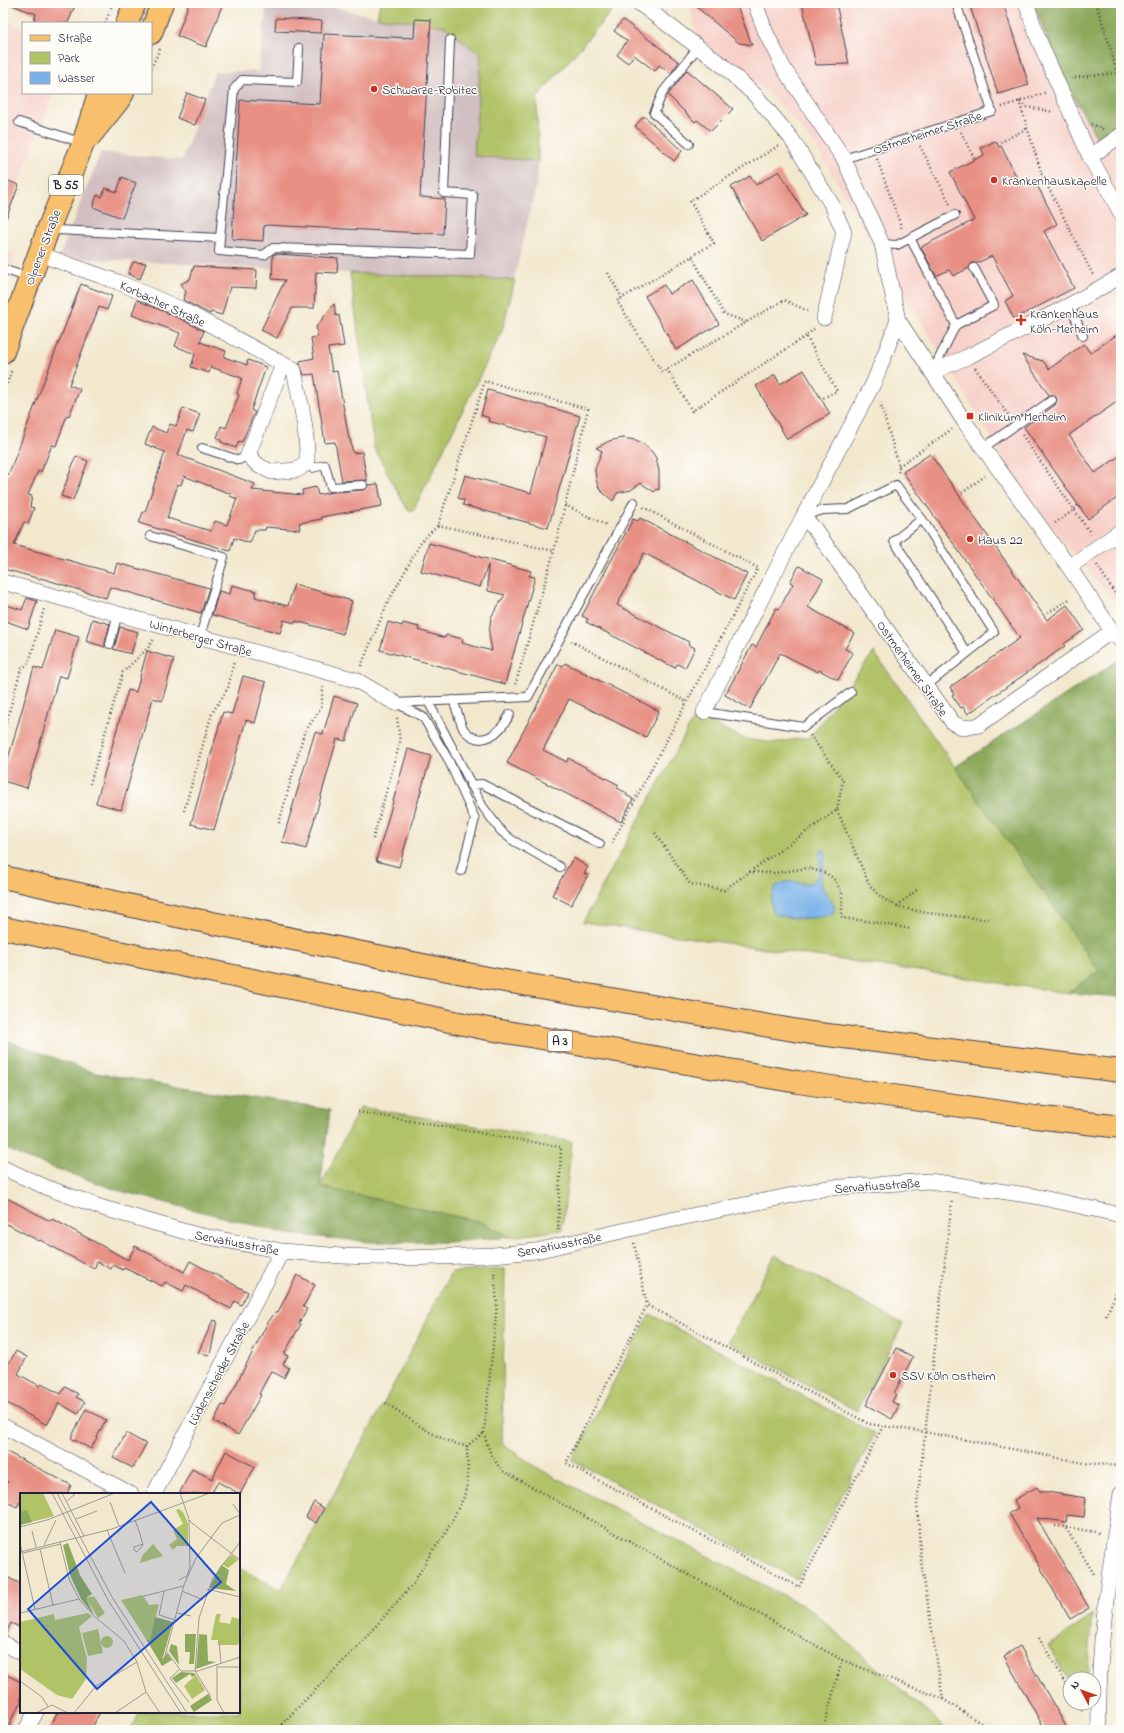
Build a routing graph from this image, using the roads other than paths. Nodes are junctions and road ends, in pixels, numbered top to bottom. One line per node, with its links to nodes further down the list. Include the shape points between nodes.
1 (135, 3): 7 (main road)
2 (162, 3): 8 (main road)
3 (639, 3): 10 (street)
4 (756, 3): 19 (street, Ostmerheimer Straße, via 766,33 784,69)
5 (956, 3): 19 (lane, Ostmerheimer Straße, via 992,111)
6 (1026, 3): 18 (street, via 1038,38)
7 (127, 22)
8 (152, 30)
9 (450, 40): 23 (lane, via 444,193 473,195 470,254 273,248 264,255 219,251)
10 (698, 47): 17 (lane, via 663,92 654,113); 32 (street, via 754,95 791,138 832,205 844,232)
11 (299, 48): 23 (lane, via 297,82 242,80 234,89)
12 (99, 94): 16 (main road, Olpener Straße / B 55)
13 (122, 94): 16 (main road, Olpener Straße / B 55)
14 (19, 122): 16 (lane)
15 (1121, 134): 18 (street)
16 (83, 144): 22 (main road, Olpener Straße / B 55)
17 (689, 144)
18 (1090, 157): 20 (street)
19 (844, 159): 25 (street, Ostmerheimer Straße)
20 (1121, 213)
21 (955, 215): 24 (lane)
22 (49, 227): 23 (lane, via 57,230); 26 (main road, Olpener Straße / B 55)
23 (220, 238)
24 (908, 239): 25 (lane, via 897,245); 34 (lane)
25 (882, 244): 33 (street, Ostmerheimer Straße)
26 (39, 254): 30 (main road, Olpener Straße / B 55); 37 (street, Korbacher Straße, via 118,282 183,310)
27 (974, 268): 34 (lane, via 994,305)
28 (3, 269): 30 (lane)
29 (1121, 276): 31 (street)
30 (30, 278): 36 (main road, Olpener Straße / B 55)
31 (1070, 305): 35 (lane); 38 (street)
32 (824, 318)
33 (898, 320): 38 (street, Ostmerheimer Straße); 46 (street, via 874,382)
34 (956, 325): 38 (lane)
35 (1083, 336)
36 (3, 352)
37 (282, 364): 42 (street); 43 (street, Korbacher Straße, via 294,370 303,419)
38 (932, 372): 41 (street, Ostmerheimer Straße)
39 (1052, 400): 41 (lane)
40 (202, 448): 42 (lane, via 239,460)
41 (983, 448): 50 (street, Ostmerheimer Straße)
42 (248, 455): 43 (street, via 258,466 272,472 297,470)
43 (307, 463): 44 (lane, via 312,468 325,465 331,487)
44 (363, 485)
45 (634, 502): 59 (lane, via 528,697)
46 (803, 516): 47 (lane, via 823,510 848,509 896,485); 57 (street, Ostmerheimer Straße); 62 (street)
47 (922, 519): 56 (lane, via 994,632); 56 (lane, via 894,541)
48 (1121, 531): 50 (street)
49 (150, 536): 53 (lane, via 224,557)
50 (1068, 567): 54 (street, Ostmerheimer Straße)
51 (3, 582): 52 (street, Winterberger Straße)
52 (118, 613): 53 (street, Winterberger Straße); 55 (lane)
53 (200, 636): 61 (street, Winterberger Straße, via 356,680)
54 (1116, 636): 57 (street, Ostmerheimer Straße, via 979,725 964,728 952,723)
55 (110, 644)
56 (967, 653): 57 (lane)
57 (926, 686)
58 (851, 692): 62 (lane, via 804,727)
59 (453, 700): 60 (lane); 63 (lane, via 463,728 477,738 495,735)
60 (428, 702): 61 (lane); 64 (lane)
61 (395, 703): 67 (lane, via 423,717 448,759 475,819)
62 (704, 712)
63 (510, 714)
64 (470, 784): 65 (lane, via 482,784); 66 (lane, via 501,831)
65 (600, 844)
66 (560, 867)
67 (461, 871)
68 (3, 877): 70 (main road, via 177,916 493,979 811,1033)
69 (3, 928): 71 (main road, A 3, via 483,1028 798,1082)
70 (1121, 1071)
71 (1121, 1127)
72 (3, 1168): 74 (street, Servatiusstraße, via 103,1208 193,1234)
73 (1121, 1215): 74 (street, Servatiusstraße, via 1034,1196 929,1181 827,1188 536,1251 406,1258)
74 (282, 1251): 77 (street, Lüdenscheider Straße)
75 (3, 1426): 76 (street)
76 (129, 1493)
77 (155, 1493)
78 (1121, 1494): 83 (street, via 1101,1659)
79 (3, 1643): 80 (street)
80 (20, 1652)
81 (35, 1713): 82 (street)
82 (26, 1730)
83 (1099, 1730)

